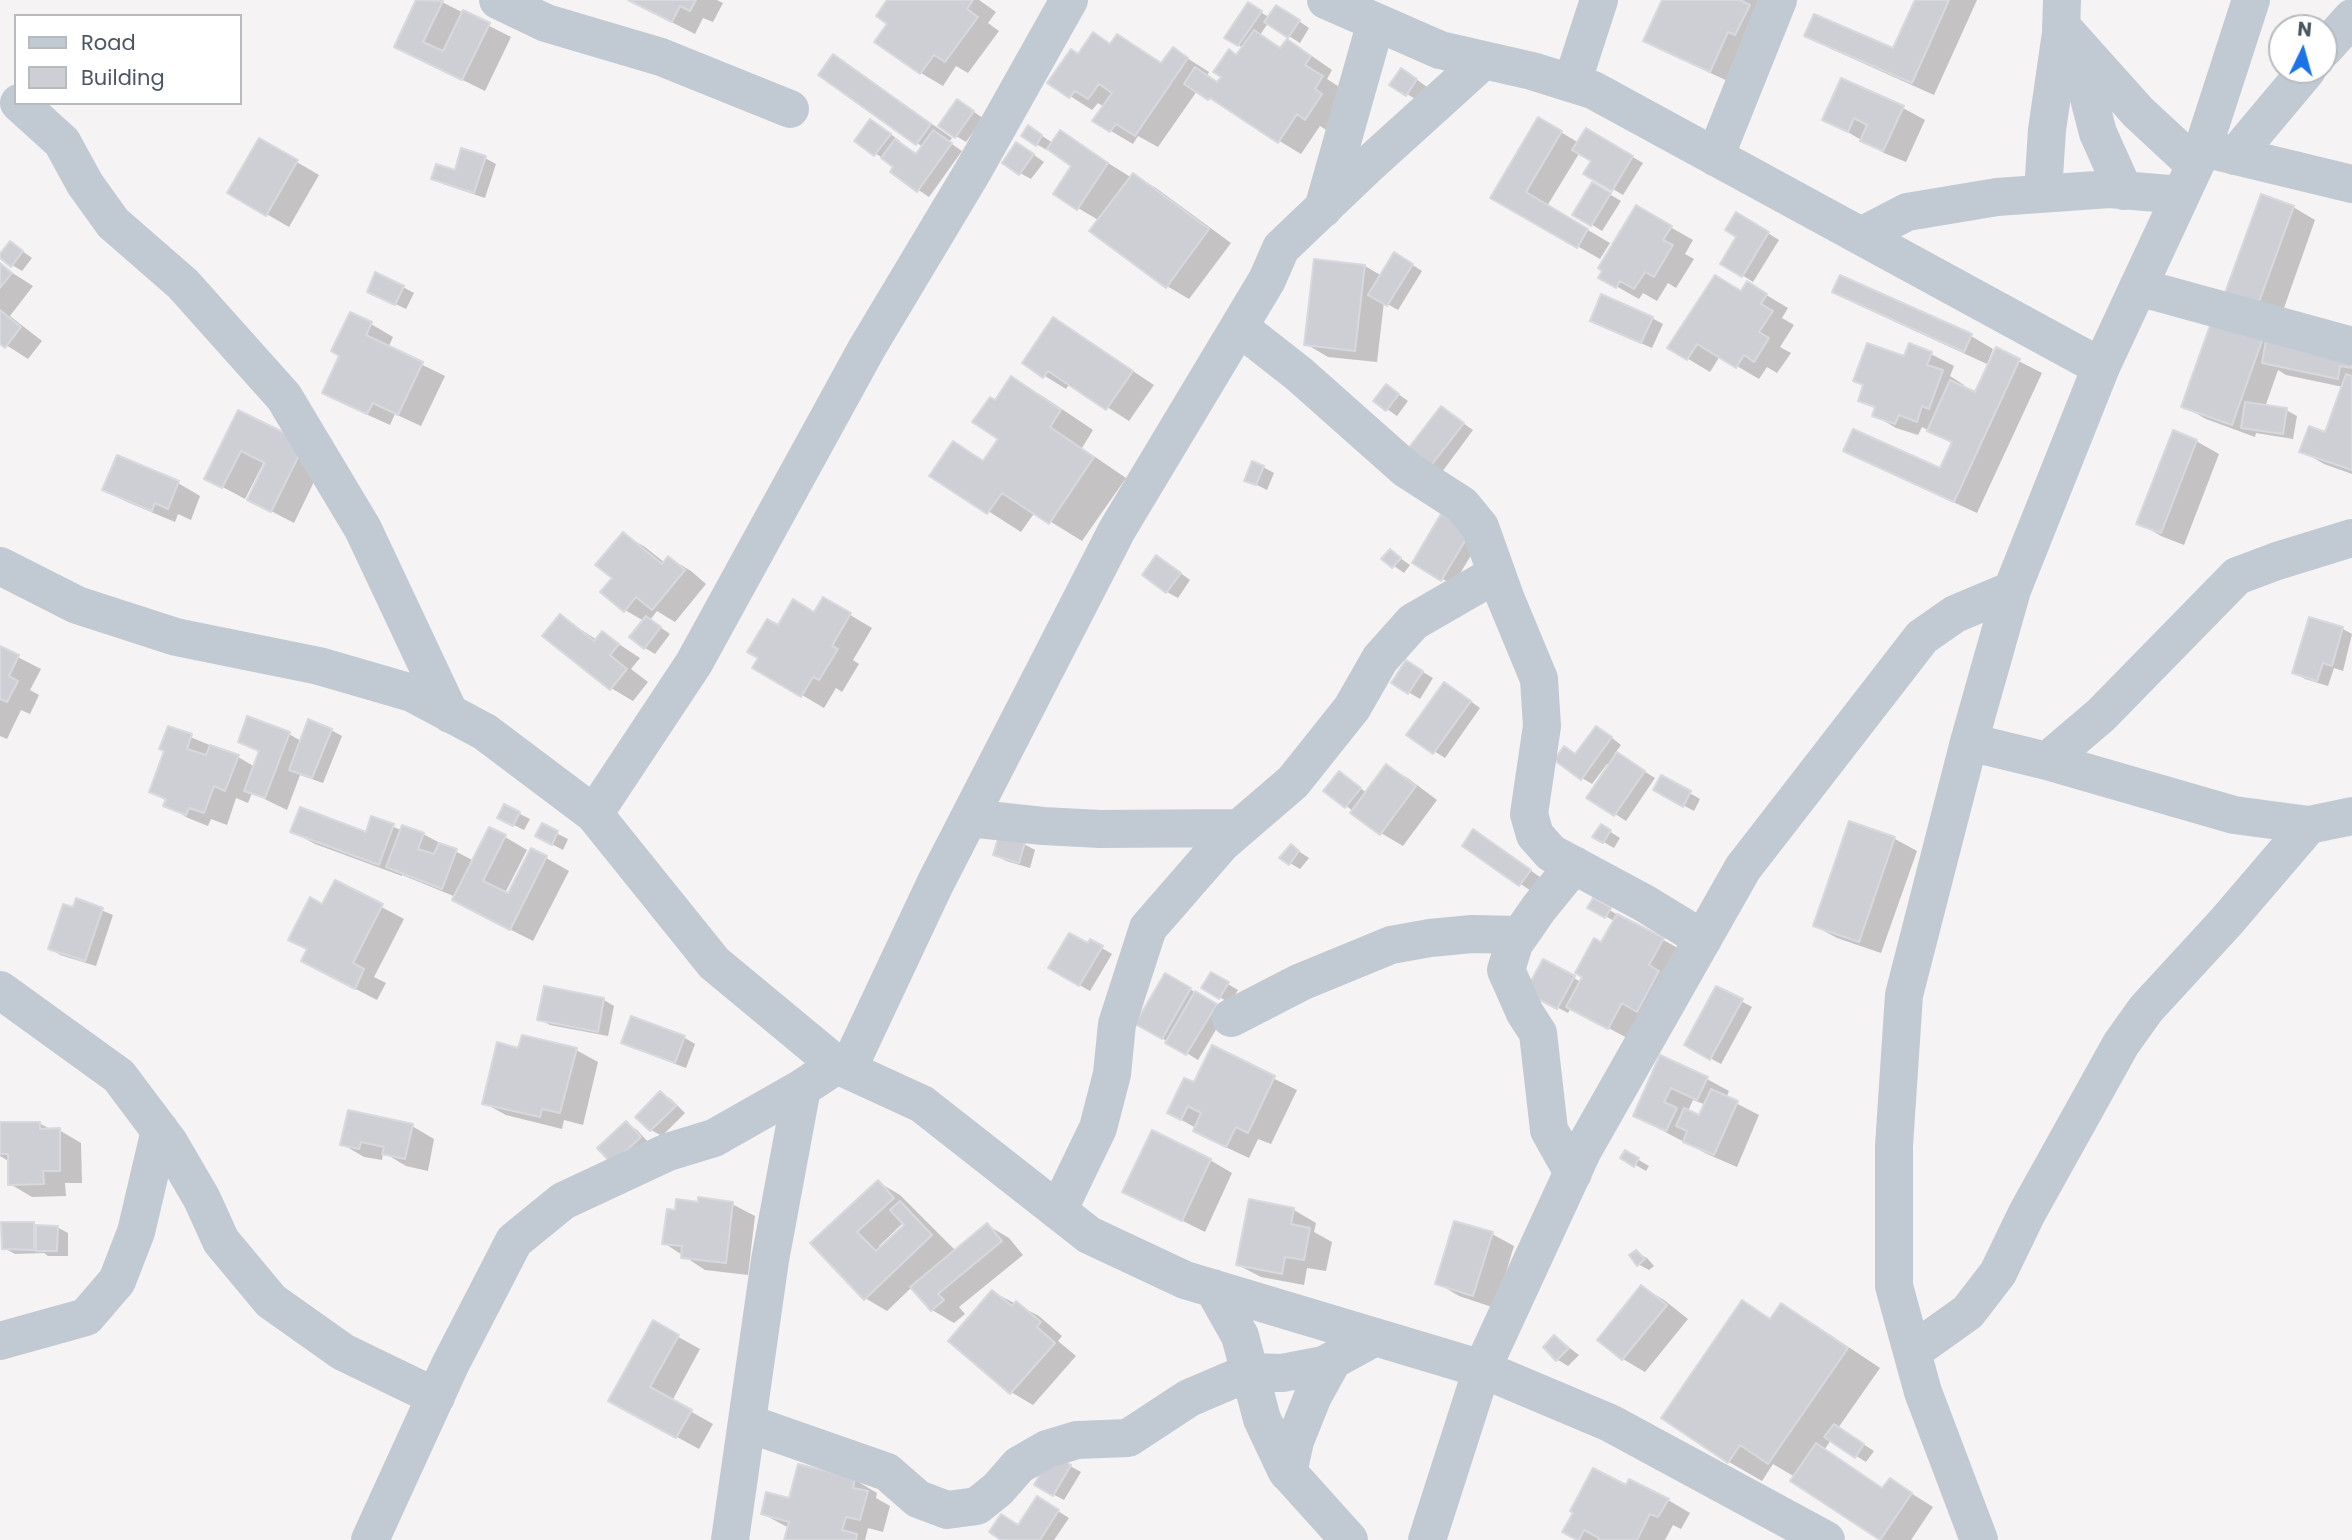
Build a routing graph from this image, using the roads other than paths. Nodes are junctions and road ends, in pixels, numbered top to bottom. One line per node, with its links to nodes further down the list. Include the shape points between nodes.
1 (498, 0): 17 (street, via 546,23 662,57)
2 (1069, 0): 36 (street, via 867,348 694,663)
3 (1326, 0): 7 (street)
4 (1599, 0): 12 (street)
5 (1777, 0): 18 (street)
6 (2251, 0): 19 (street)
7 (1394, 18): 11 (street, via 1440,50); 23 (street, via 1345,128)
8 (2352, 18): 10 (street)
9 (2069, 26): 19 (street, via 2138,112); 21 (street, via 2098,133); 22 (street, via 2048,130)
10 (2338, 34)
11 (1484, 60): 12 (street); 23 (street)
12 (1572, 83): 18 (street)
13 (2291, 84): 19 (street)
14 (0, 86): 15 (street)
15 (14, 98)
16 (21, 105): 33 (street, via 62,142 113,223 183,284 284,397 363,529)
17 (790, 109)
18 (1715, 157): 24 (street)
19 (2203, 166): 20 (street); 21 (street); 25 (street)
20 (2352, 184)
21 (2124, 191): 22 (street)
22 (2043, 192): 24 (street, via 1908,212)
23 (1323, 211): 26 (street, via 1281,248)
24 (1861, 236): 28 (street)
25 (2138, 287): 27 (street); 28 (street)
26 (1239, 327): 31 (street, via 1406,469 1462,506 1480,527); 38 (street, via 1117,530)
27 (2352, 346)
28 (2101, 367): 32 (street)
29 (2352, 538): 35 (street, via 2237,576 2101,715)
30 (0, 566): 33 (street, via 77,604 164,633 319,666 412,693)
31 (1496, 574): 40 (street, via 1413,622 1380,659 1352,708 1293,782); 41 (street, via 1539,679 1542,726 1529,814 1535,835 1551,853)
32 (2012, 590): 34 (street); 43 (street, via 1955,614 1922,637 1743,868)
33 (450, 714): 36 (street, via 485,733)
34 (1969, 742): 35 (street); 54 (street, via 1904,995 1894,1146 1894,1286)
35 (2047, 761): 39 (street, via 2234,815)
36 (594, 814): 46 (street, via 713,963)
37 (2352, 816): 39 (street)
38 (969, 818): 40 (street, via 1100,829); 46 (street)
39 (2309, 825): 54 (street, via 2146,1009 2121,1044 1998,1273 1968,1312)
40 (1239, 828): 50 (street, via 1148,928 1117,1024 1112,1074 1098,1128)
41 (1574, 865): 42 (street); 43 (street)
42 (1520, 935): 45 (street, via 1472,934 1391,945 1301,982); 49 (street, via 1506,970 1538,1033 1549,1130)
43 (1703, 939): 49 (street)
44 (0, 990): 48 (street, via 119,1076)
45 (1231, 1018)
46 (843, 1067): 47 (street); 50 (street, via 922,1104)
47 (802, 1088): 58 (street, via 714,1138 668,1152 563,1201 514,1241); 59 (street, via 770,1259)
48 (160, 1130): 53 (street, via 136,1232 117,1281 86,1317); 58 (street, via 202,1199 221,1241 271,1301 343,1352)
49 (1573, 1173): 56 (street)
50 (1058, 1211): 51 (street, via 1089,1235 1185,1280)
51 (1213, 1288): 52 (street); 57 (street, via 1240,1336)
52 (1375, 1337): 55 (street); 56 (street)
53 (0, 1341)
54 (1912, 1352): 66 (street)
55 (1334, 1360): 57 (street, via 1282,1373); 60 (street, via 1313,1396)
56 (1482, 1369): 64 (street); 65 (street, via 1609,1423)
57 (1250, 1372): 59 (street, via 1189,1398 1128,1438 1077,1440 1047,1450 1019,1465 977,1506 947,1510 918,1499 887,1472); 60 (street, via 1262,1419)
58 (436, 1397): 61 (street)
59 (747, 1423): 62 (street)
60 (1288, 1473): 63 (street)
61 (370, 1540)
62 (730, 1540)
63 (1349, 1540)
64 (1427, 1540)
65 (1826, 1540)
66 (1979, 1540)

